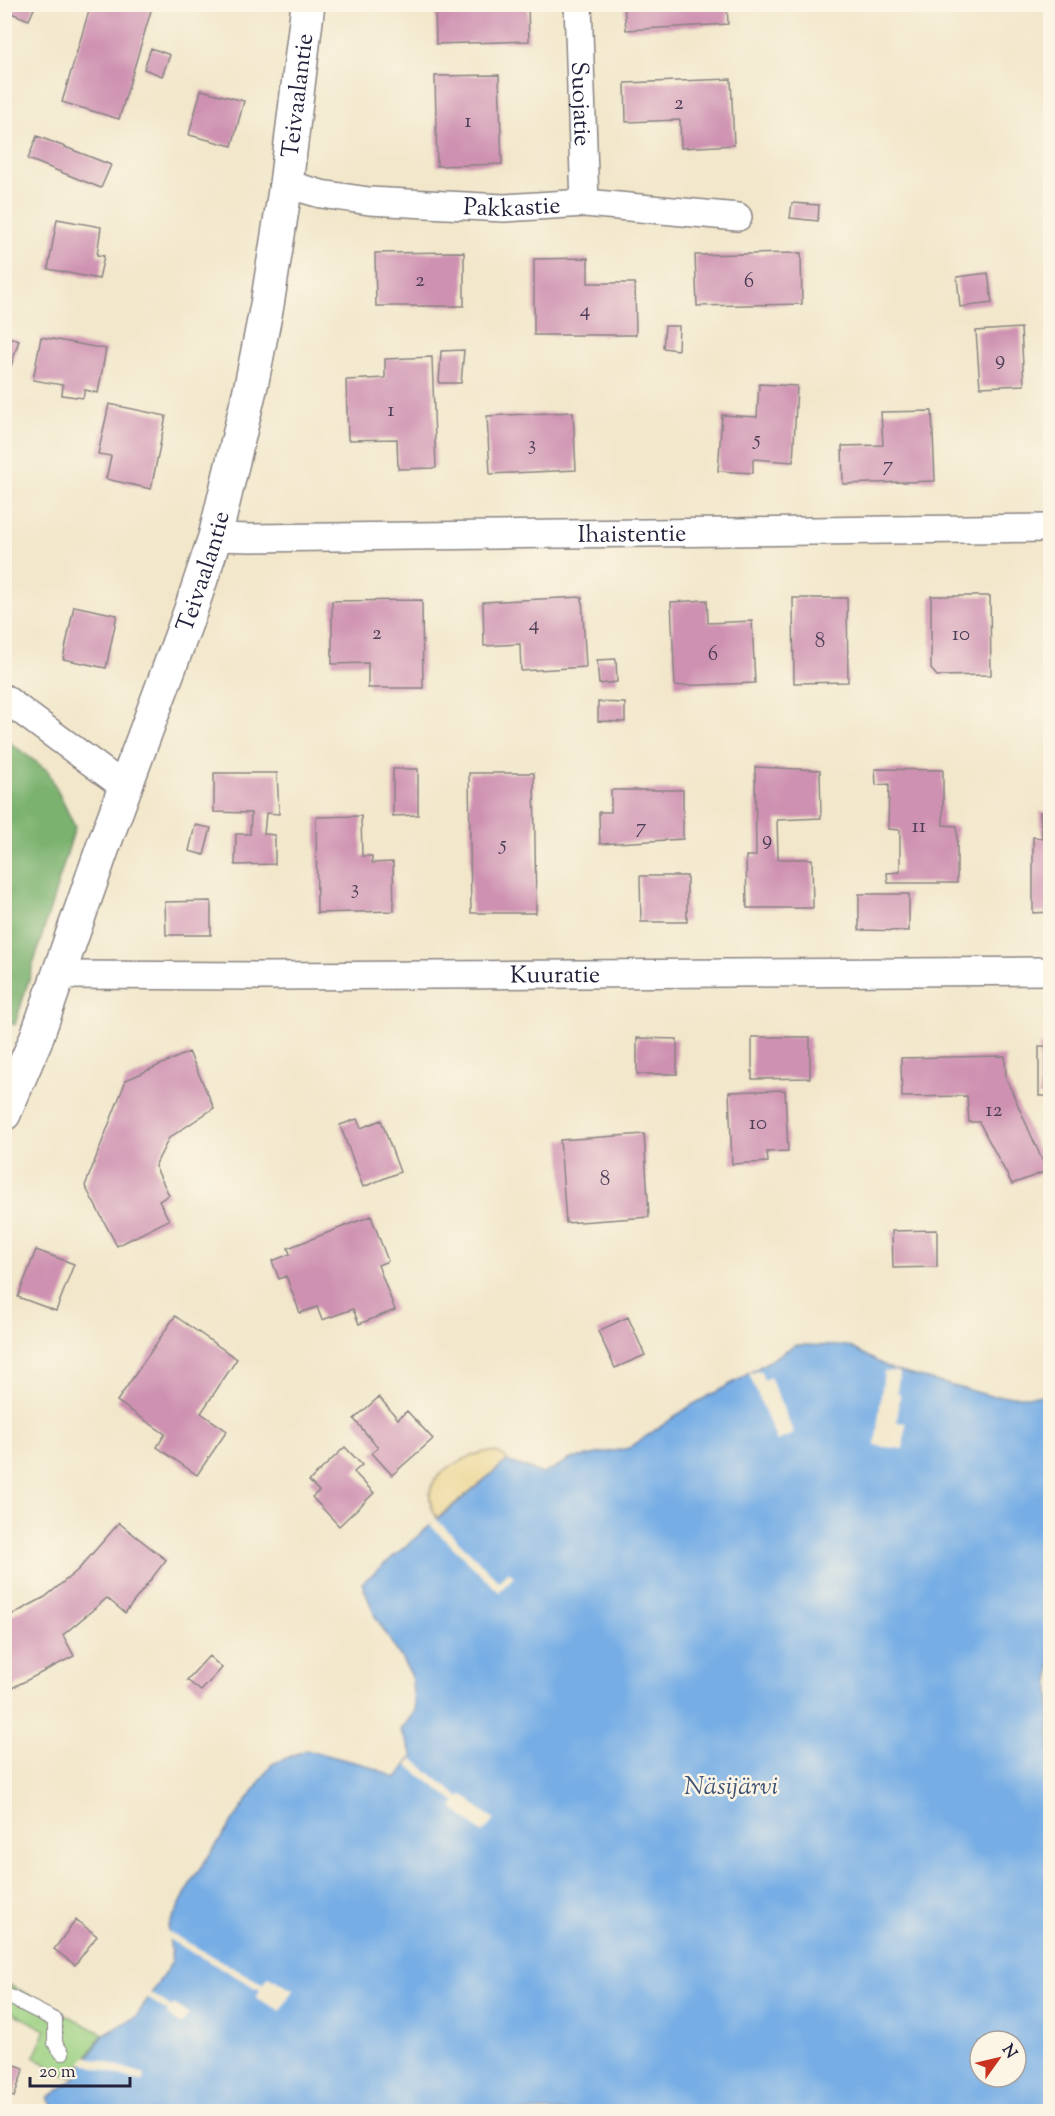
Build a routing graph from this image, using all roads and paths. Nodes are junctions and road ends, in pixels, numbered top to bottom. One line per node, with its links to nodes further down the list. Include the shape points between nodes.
1 (308, 4): 3 (main road, Teivaalantie)
2 (578, 4): 4 (street, Suojatie)
3 (286, 184): 4 (street, Pakkastie, via 321,194 392,202 504,208); 7 (main road, Teivaalantie, via 254,370)
4 (585, 203): 5 (street, Pakkastie)
5 (738, 217)
6 (1050, 528): 7 (street, Ihaistentie)
7 (215, 537): 9 (main road, Teivaalantie)
8 (4, 698): 9 (street)
9 (126, 788): 11 (main road, Teivaalantie)
10 (1050, 971): 11 (street, Kuuratie)
11 (59, 975): 12 (main road, Teivaalantie)
12 (4, 1114)
13 (4, 1994): 14 (lane, via 55,2020 55,2043)
14 (62, 2053)

